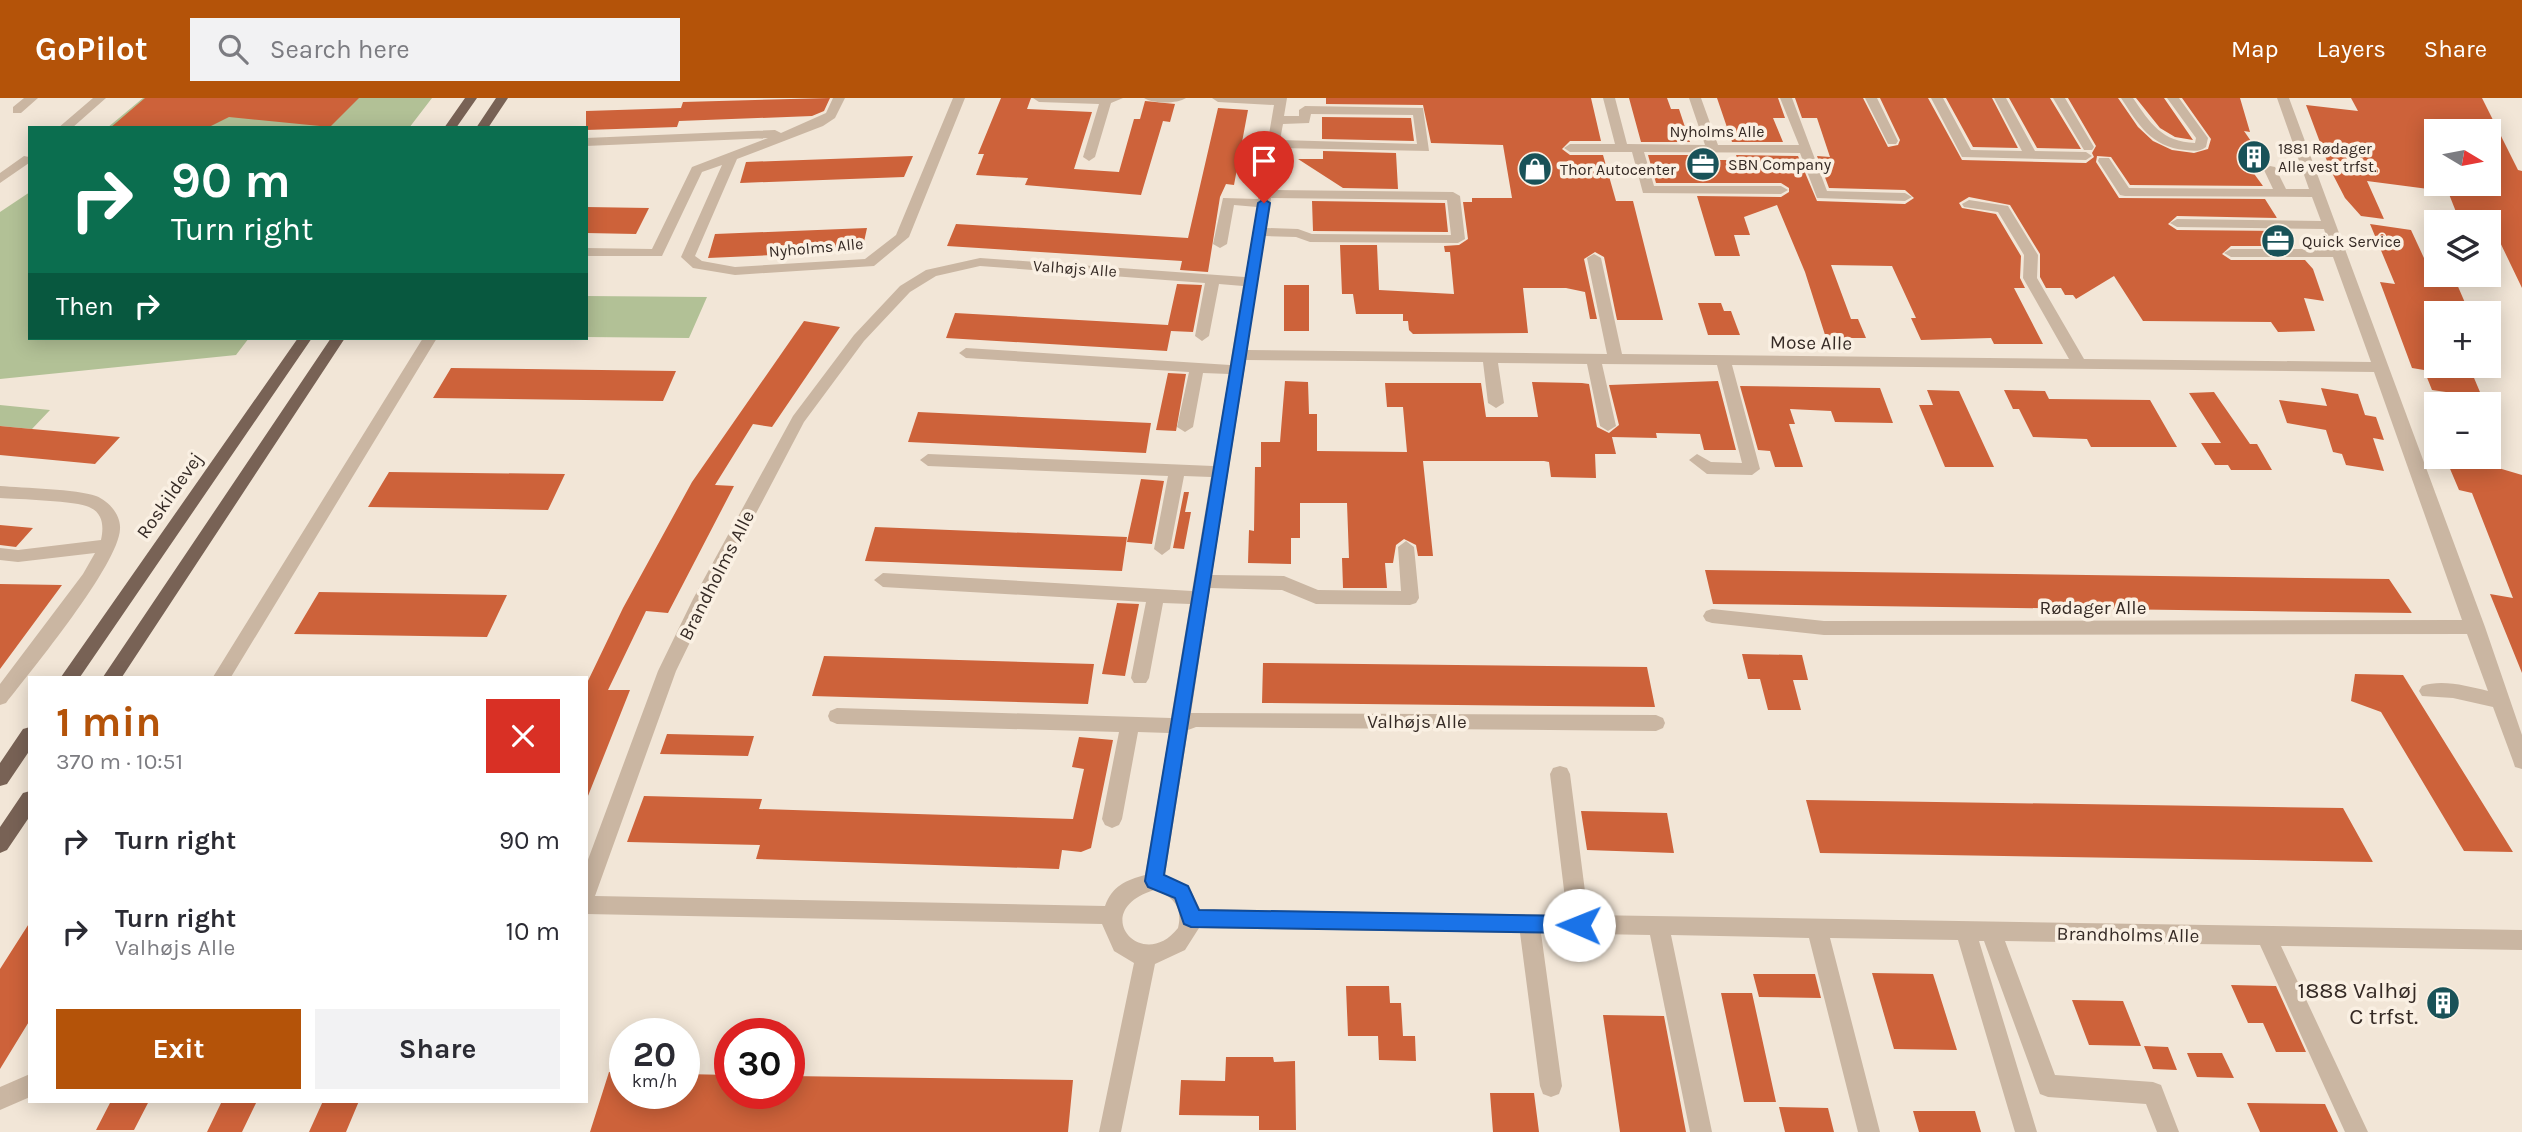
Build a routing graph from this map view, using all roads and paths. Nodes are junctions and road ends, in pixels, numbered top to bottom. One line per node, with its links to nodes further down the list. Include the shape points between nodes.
1 (32, 98): 23 (street)
2 (100, 98): 25 (street)
3 (471, 98): 26 (main road)
4 (502, 98): 27 (main road)
5 (839, 98): 28 (street, via 831,115)
6 (960, 98): 38 (street, Nyholms Alle, via 902,237 869,263 735,271 698,265 688,257)
7 (1039, 98): 21 (street)
8 (1150, 98): 9 (street)
9 (1180, 98)
10 (1218, 98): 22 (street)
11 (1609, 98): 33 (street)
12 (1695, 98): 35 (street)
13 (1786, 98): 36 (street)
14 (1871, 98): 29 (street)
15 (1937, 98): 37 (street, via 1967,154)
16 (2000, 98): 37 (street)
17 (2059, 98): 37 (street, via 2087,151)
18 (2127, 98): 19 (street, via 2152,134 2168,145 2200,147 2202,138)
19 (2173, 98)
20 (2283, 98): 46 (street)
21 (1111, 99): 39 (street)
22 (1281, 100): 24 (street)
23 (17, 110)
24 (1278, 120): 31 (street); 31 (street, via 1305,120 1305,110 1419,111 1424,148)
25 (66, 126)
26 (451, 126)
27 (483, 126)
28 (792, 133): 30 (street); 38 (street)
29 (1892, 141)
30 (588, 142)
31 (1273, 144): 48 (street)
32 (1570, 148): 33 (street, Nyholms Alle)
33 (1622, 148): 34 (street, Nyholms Alle)
34 (1637, 148): 35 (street, Nyholms Alle); 44 (street, via 1648,190)
35 (1713, 149): 36 (street, Nyholms Alle)
36 (1805, 149): 47 (street, via 1822,195)
37 (2031, 155)
38 (732, 156): 54 (street, via 698,170 657,253)
39 (1089, 157)
40 (24, 160): 43 (street)
41 (2104, 161): 45 (street, via 2125,192)
42 (2270, 170): 45 (street)
43 (0, 179)
44 (1781, 190)
45 (2282, 192): 46 (street)
46 (2317, 193): 51 (street)
47 (1905, 197)
48 (1265, 198): 52 (street); 52 (street, via 1453,196 1458,239); 53 (street, via 1228,201)
49 (1969, 204): 71 (street, via 2003,209 2031,254 2030,278)
50 (2177, 223): 51 (street)
51 (2329, 226): 55 (street)
52 (1259, 232): 59 (street)
53 (1220, 244)
54 (588, 252)
55 (2339, 253): 56 (street); 73 (street)
56 (2231, 254)
57 (1594, 258): 68 (street)
58 (1213, 278): 59 (street, Valhøjs Alle); 60 (street, Valhøjs Alle, via 980,262 931,273); 61 (street)
59 (1251, 282): 70 (street)
60 (905, 289): 110 (street, Brandholms Alle, via 859,338 798,420 702,599 667,671)
61 (1202, 336)
62 (304, 340): 91 (main road, Roskildevej)
63 (337, 340): 92 (main road)
64 (429, 340): 93 (street)
65 (966, 353): 72 (street)
66 (1490, 358): 67 (street, Mose Alle); 70 (street, Mose Alle); 74 (street)
67 (1593, 359): 68 (street, Mose Alle); 75 (street)
68 (1616, 359): 69 (street, Mose Alle)
69 (1723, 360): 71 (street, Mose Alle); 78 (street, via 1752,469 1707,468)
70 (1238, 362): 72 (street); 80 (street)
71 (2080, 365): 73 (street, Mose Alle)
72 (1197, 367): 76 (street)
73 (2382, 368): 90 (street)
74 (1496, 403)
75 (1608, 426)
76 (1185, 427)
77 (928, 460): 79 (street)
78 (1697, 460)
79 (1177, 470): 80 (street); 84 (street)
80 (1220, 472): 87 (street)
81 (0, 492): 82 (street, via 93,501 110,516)
82 (108, 545): 85 (street); 96 (street, via 89,579)
83 (1406, 547): 87 (street, via 1410,598 1316,597 1284,583)
84 (1162, 549)
85 (0, 554)
86 (883, 580): 88 (street)
87 (1201, 589): 88 (street); 101 (street)
88 (1156, 595): 94 (street)
89 (1712, 616): 90 (street, Rødager Alle, via 1824,628)
90 (2476, 627): 97 (street)
91 (71, 676)
92 (113, 676)
93 (223, 676)
94 (1140, 678)
95 (2428, 691): 97 (street)
96 (0, 698)
97 (2501, 701): 103 (street)
98 (836, 716): 100 (street, Valhøjs Alle)
99 (1656, 723): 101 (street, Valhøjs Alle, via 1194,719)
100 (1130, 725): 101 (street, Valhøjs Alle); 107 (street)
101 (1179, 726): 109 (street)
102 (28, 738): 105 (main road)
103 (2522, 761)
104 (1560, 774): 115 (street)
105 (0, 778)
106 (28, 802): 108 (main road)
107 (1112, 819)
108 (0, 844)
109 (1154, 881): 112 (street, via 1125,890); 113 (street, via 1181,892)
110 (588, 888)
111 (588, 905): 112 (street)
112 (1110, 915): 122 (street, via 1118,943)
113 (1191, 918): 114 (street, Brandholms Alle); 122 (street, via 1177,945)
114 (1529, 924): 115 (street, Brandholms Alle); 123 (street)
115 (1579, 925): 116 (street, Brandholms Alle)
116 (1659, 926): 117 (street, Brandholms Alle); 125 (street)
117 (1817, 929): 118 (street, Brandholms Alle); 126 (street)
118 (1966, 931): 119 (street, Brandholms Alle); 127 (street)
119 (1991, 931): 120 (street, Brandholms Alle); 128 (street, via 2048,1086 2152,1093)
120 (2266, 936): 121 (street, Brandholms Alle); 129 (street)
121 (2522, 940)
122 (1146, 955): 124 (street)
123 (1551, 1086)
124 (1110, 1132)
125 (1701, 1132)
126 (1869, 1132)
127 (2026, 1132)
128 (2168, 1132)
129 (2357, 1132)

